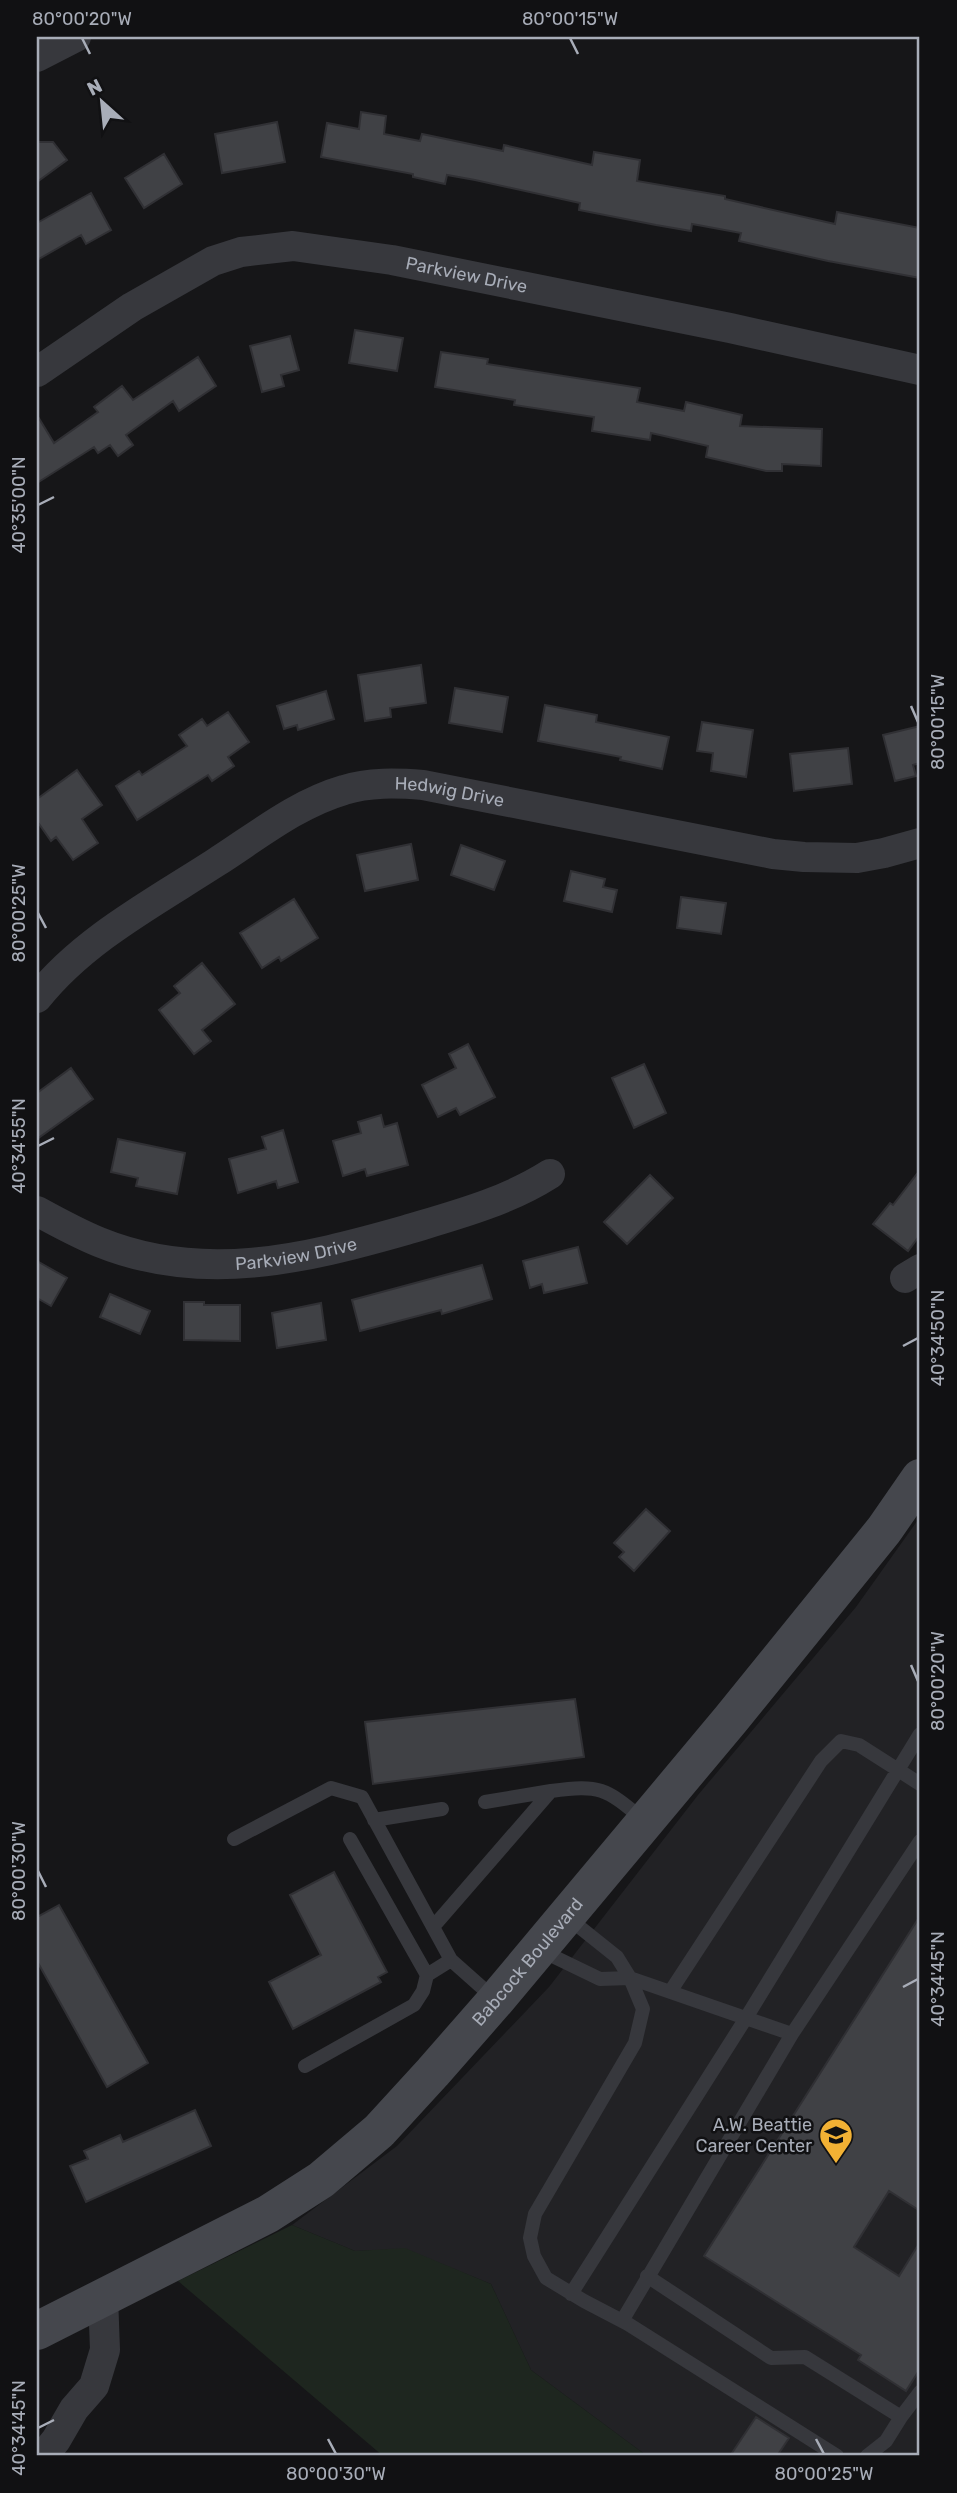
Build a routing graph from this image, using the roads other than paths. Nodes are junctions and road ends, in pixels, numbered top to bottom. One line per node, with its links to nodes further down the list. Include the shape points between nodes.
1 (75, 37): 2 (street)
2 (37, 57)
3 (920, 370): 4 (street, Parkview Drive, via 405,262 293,246 241,252 213,261 132,307)
4 (37, 372)
5 (920, 843): 6 (street, Hedwig Drive, via 857,858 804,857 423,785 346,789 298,809 121,924 91,945)
6 (37, 998)
7 (550, 1174): 8 (street, Parkview Drive, via 526,1189 462,1214 320,1253 240,1265 205,1266 137,1254 100,1242)
8 (37, 1211)
9 (920, 1478): 17 (main road, Babcock Boulevard, via 803,1633)
10 (920, 1734): 11 (lane)
11 (898, 1769): 12 (lane); 27 (lane, via 859,1745 841,1741 821,1761); 29 (lane)
12 (920, 1784)
13 (551, 1791): 14 (lane); 17 (lane, via 583,1786 611,1793); 22 (lane)
14 (485, 1802)
15 (442, 1809): 16 (lane)
16 (374, 1820): 18 (lane, via 362,1797 331,1788); 22 (lane)
17 (646, 1821): 21 (main road, Babcock Boulevard)
18 (234, 1839)
19 (350, 1839): 25 (lane)
20 (920, 1841): 30 (lane)
21 (566, 1917): 23 (main road, Babcock Boulevard); 26 (lane, via 617,1956)
22 (433, 1927): 24 (lane)
23 (538, 1950): 26 (lane, via 600,1979); 28 (main road, Babcock Boulevard)
24 (451, 1960): 25 (lane); 28 (lane)
25 (427, 1975): 31 (lane, via 424,1991 414,2005)
26 (630, 1978): 27 (lane); 33 (lane, via 643,2009 635,2043 535,2214 530,2238 546,2278)
27 (670, 1992): 29 (lane)
28 (496, 2000): 34 (main road, Babcock Boulevard, via 395,2114 321,2180 257,2220)
29 (746, 2018): 30 (lane); 33 (lane)
30 (792, 2034): 32 (lane)
31 (305, 2066)
32 (647, 2276): 35 (lane); 38 (lane, via 771,2358 806,2357)
33 (571, 2294): 35 (lane)
34 (103, 2296): 36 (main road, Babcock Boulevard); 39 (street, via 105,2350 94,2386)
35 (622, 2320): 40 (lane)
36 (37, 2331)
37 (920, 2392): 38 (lane)
38 (901, 2417): 41 (lane, via 886,2441)
39 (43, 2456)
40 (837, 2456)
41 (867, 2456)

